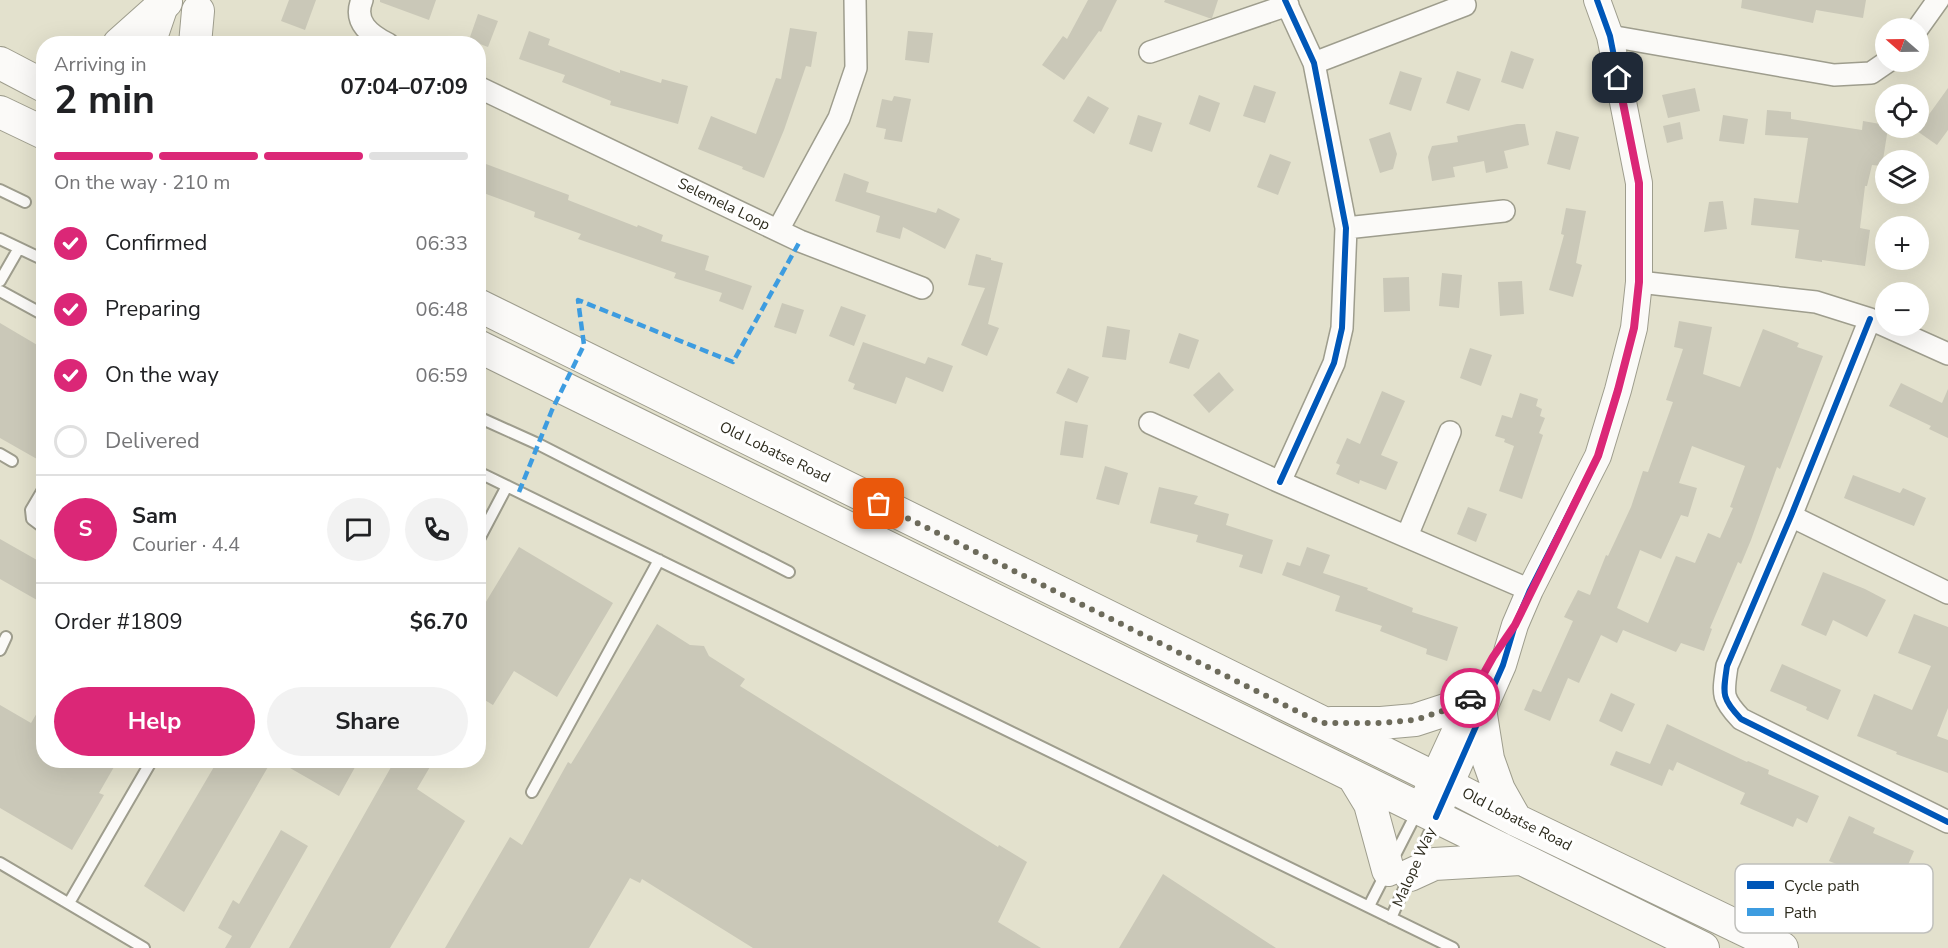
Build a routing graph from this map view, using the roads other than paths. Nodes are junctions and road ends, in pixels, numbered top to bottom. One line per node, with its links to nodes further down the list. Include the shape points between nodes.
1 (362, 0): 14 (street, via 361,23)
2 (855, 0): 30 (street, Selemela Loop, via 856,68 839,118)
3 (1597, 0): 15 (street)
4 (1938, 0): 9 (street)
5 (167, 1): 10 (main road); 11 (street)
6 (1287, 3): 16 (street); 20 (street)
7 (200, 5): 12 (street); 13 (main road)
8 (1465, 5): 20 (street)
9 (1925, 18)
10 (128, 36)
11 (155, 36)
12 (187, 36)
13 (196, 36)
14 (373, 36)
15 (1610, 36): 21 (street, via 1834,75); 35 (street, via 1639,183)
16 (1150, 52)
17 (0, 54): 18 (main road)
18 (36, 62)
19 (0, 63): 22 (main road)
20 (1314, 63): 29 (street)
21 (1875, 70)
22 (36, 83)
23 (486, 91): 30 (street, Selemela Loop)
24 (0, 112): 25 (main road)
25 (36, 129)
26 (0, 190): 27 (lane)
27 (25, 202)
28 (1504, 211): 29 (street)
29 (1346, 228): 49 (street, via 1342,328 1334,363)
30 (778, 230): 36 (street)
31 (0, 240): 32 (lane)
32 (19, 248): 33 (lane); 34 (lane)
33 (36, 256)
34 (0, 281)
35 (1639, 282): 40 (street, via 1816,302); 58 (street, via 1634,328 1598,456)
36 (922, 288)
37 (0, 291): 39 (lane)
38 (486, 309): 63 (main road, Old Lobatse Road)
39 (36, 311)
40 (1870, 319): 42 (street); 52 (street)
41 (486, 350): 65 (main road)
42 (1948, 354)
43 (486, 421): 57 (lane)
44 (1150, 423): 49 (street)
45 (1450, 432): 55 (street)
46 (0, 454): 47 (lane)
47 (12, 461)
48 (486, 476): 50 (lane)
49 (1280, 482): 55 (street)
50 (507, 486): 54 (lane); 56 (lane)
51 (36, 502): 53 (lane, via 31,510)
52 (1791, 516): 59 (street); 70 (street, via 1727,666 1724,692 1728,705 1741,719)
53 (36, 522)
54 (486, 526)
55 (1407, 536): 58 (street)
56 (659, 560): 67 (lane); 75 (lane)
57 (789, 572)
58 (1530, 590): 62 (street, via 1515,625 1493,657)
59 (1948, 593)
60 (6, 637): 61 (lane)
61 (0, 650)
62 (1474, 709): 63 (main road, via 1415,720); 66 (street); 69 (main road, via 1499,790)
63 (1321, 723): 66 (main road, Old Lobatse Road)
64 (147, 768): 74 (lane)
65 (1353, 776): 68 (main road); 73 (main road, via 1370,804)
66 (1442, 781): 68 (street); 69 (main road, Old Lobatse Road)
67 (532, 792)
68 (1427, 813): 71 (main road); 73 (lane, Malope Way); 73 (lane, Malope Way)
69 (1516, 820): 77 (main road, Old Lobatse Road)
70 (1948, 822)
71 (1524, 859): 73 (main road, via 1434,864); 81 (main road)
72 (0, 862): 74 (lane)
73 (1399, 872): 75 (lane, Malope Way); 76 (lane, Malope Way)
74 (69, 903): 79 (lane)
75 (1369, 906): 76 (lane)
76 (1391, 918): 80 (lane)
77 (1735, 925)
78 (1751, 933): 82 (main road, Old Lobatse Road)
79 (144, 948)
80 (1453, 948)
81 (1703, 948)
82 (1782, 948)

